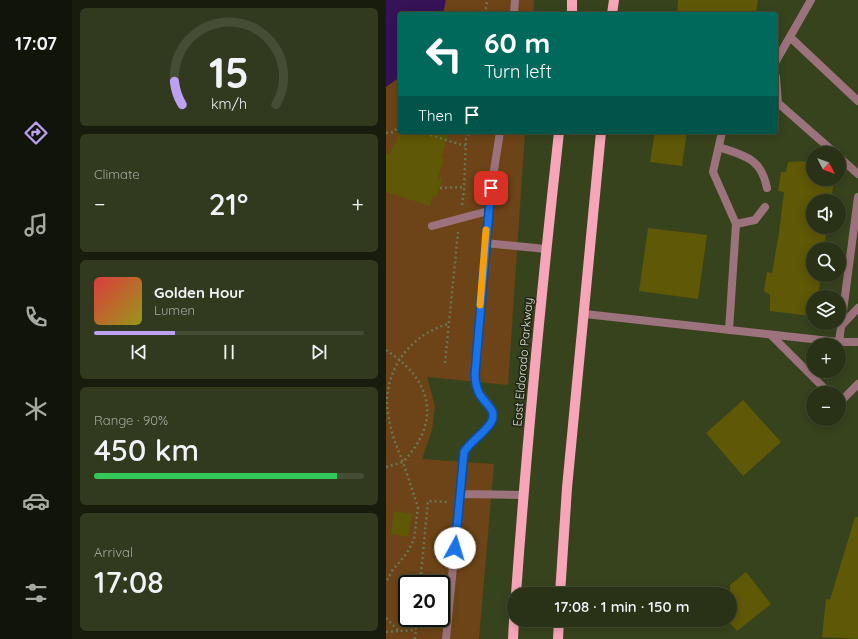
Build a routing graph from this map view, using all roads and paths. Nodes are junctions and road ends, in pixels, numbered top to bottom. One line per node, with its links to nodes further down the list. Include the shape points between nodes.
1 (487, 0): 6 (path)
2 (515, 0): 7 (lane)
3 (572, 0): 8 (main road)
4 (614, 0): 9 (main road)
5 (811, 0): 10 (lane)
6 (485, 12)
7 (514, 12)
8 (572, 12)
9 (612, 12)
10 (790, 37): 11 (lane); 12 (lane)
11 (778, 58)
12 (858, 100)
13 (778, 103): 23 (lane)
14 (398, 125): 15 (path, via 394,132)
15 (386, 134)
16 (427, 134): 22 (path)
17 (469, 134): 22 (path)
18 (500, 134): 32 (lane)
19 (560, 134): 38 (main road, East Eldorado Parkway)
20 (601, 134): 41 (main road)
21 (722, 134): 24 (lane)
22 (465, 146): 27 (path)
23 (827, 146)
24 (719, 147): 29 (lane, via 752,159 764,176); 34 (lane, via 713,172)
25 (846, 163): 26 (lane)
26 (858, 174)
27 (464, 187): 28 (path); 33 (path)
28 (440, 188)
29 (766, 188)
30 (858, 197): 36 (lane)
31 (765, 207): 34 (lane, via 755,220)
32 (488, 212): 33 (lane); 37 (lane)
33 (460, 219): 35 (lane); 43 (path)
34 (736, 224): 44 (lane)
35 (432, 226)
36 (856, 226): 39 (lane)
37 (485, 243): 38 (lane); 57 (lane, via 475,380 481,396 491,406 493,415 490,424 464,452)
38 (546, 249): 58 (main road, East Eldorado Parkway)
39 (846, 293)
40 (858, 308): 42 (lane)
41 (585, 314): 44 (lane); 63 (main road, via 567,488)
42 (846, 321)
43 (448, 324): 50 (path, via 412,342); 51 (path)
44 (729, 330): 45 (lane)
45 (771, 335): 46 (lane); 53 (lane)
46 (806, 339)
47 (846, 342): 48 (lane)
48 (858, 342)
49 (386, 350): 50 (path)
50 (400, 359): 55 (path, via 393,371 387,403 393,438); 55 (path, via 426,393 427,414 420,440)
51 (446, 363)
52 (858, 384): 54 (lane)
53 (822, 386)
54 (846, 396)
55 (403, 462): 56 (path); 61 (path, via 418,507 414,539)
56 (386, 467)
57 (460, 494): 58 (lane); 59 (lane)
58 (523, 495): 62 (main road, East Eldorado Parkway)
59 (459, 503): 60 (path, via 428,501); 72 (lane)
60 (421, 575)
61 (386, 582)
62 (516, 587)
63 (560, 587)
64 (386, 618): 69 (path)
65 (416, 627): 68 (path)
66 (514, 627): 73 (main road)
67 (559, 627): 74 (main road)
68 (416, 630): 69 (path); 71 (path)
69 (399, 631): 70 (path)
70 (386, 632)
71 (416, 639)
72 (446, 639)
73 (513, 639)
74 (558, 639)

